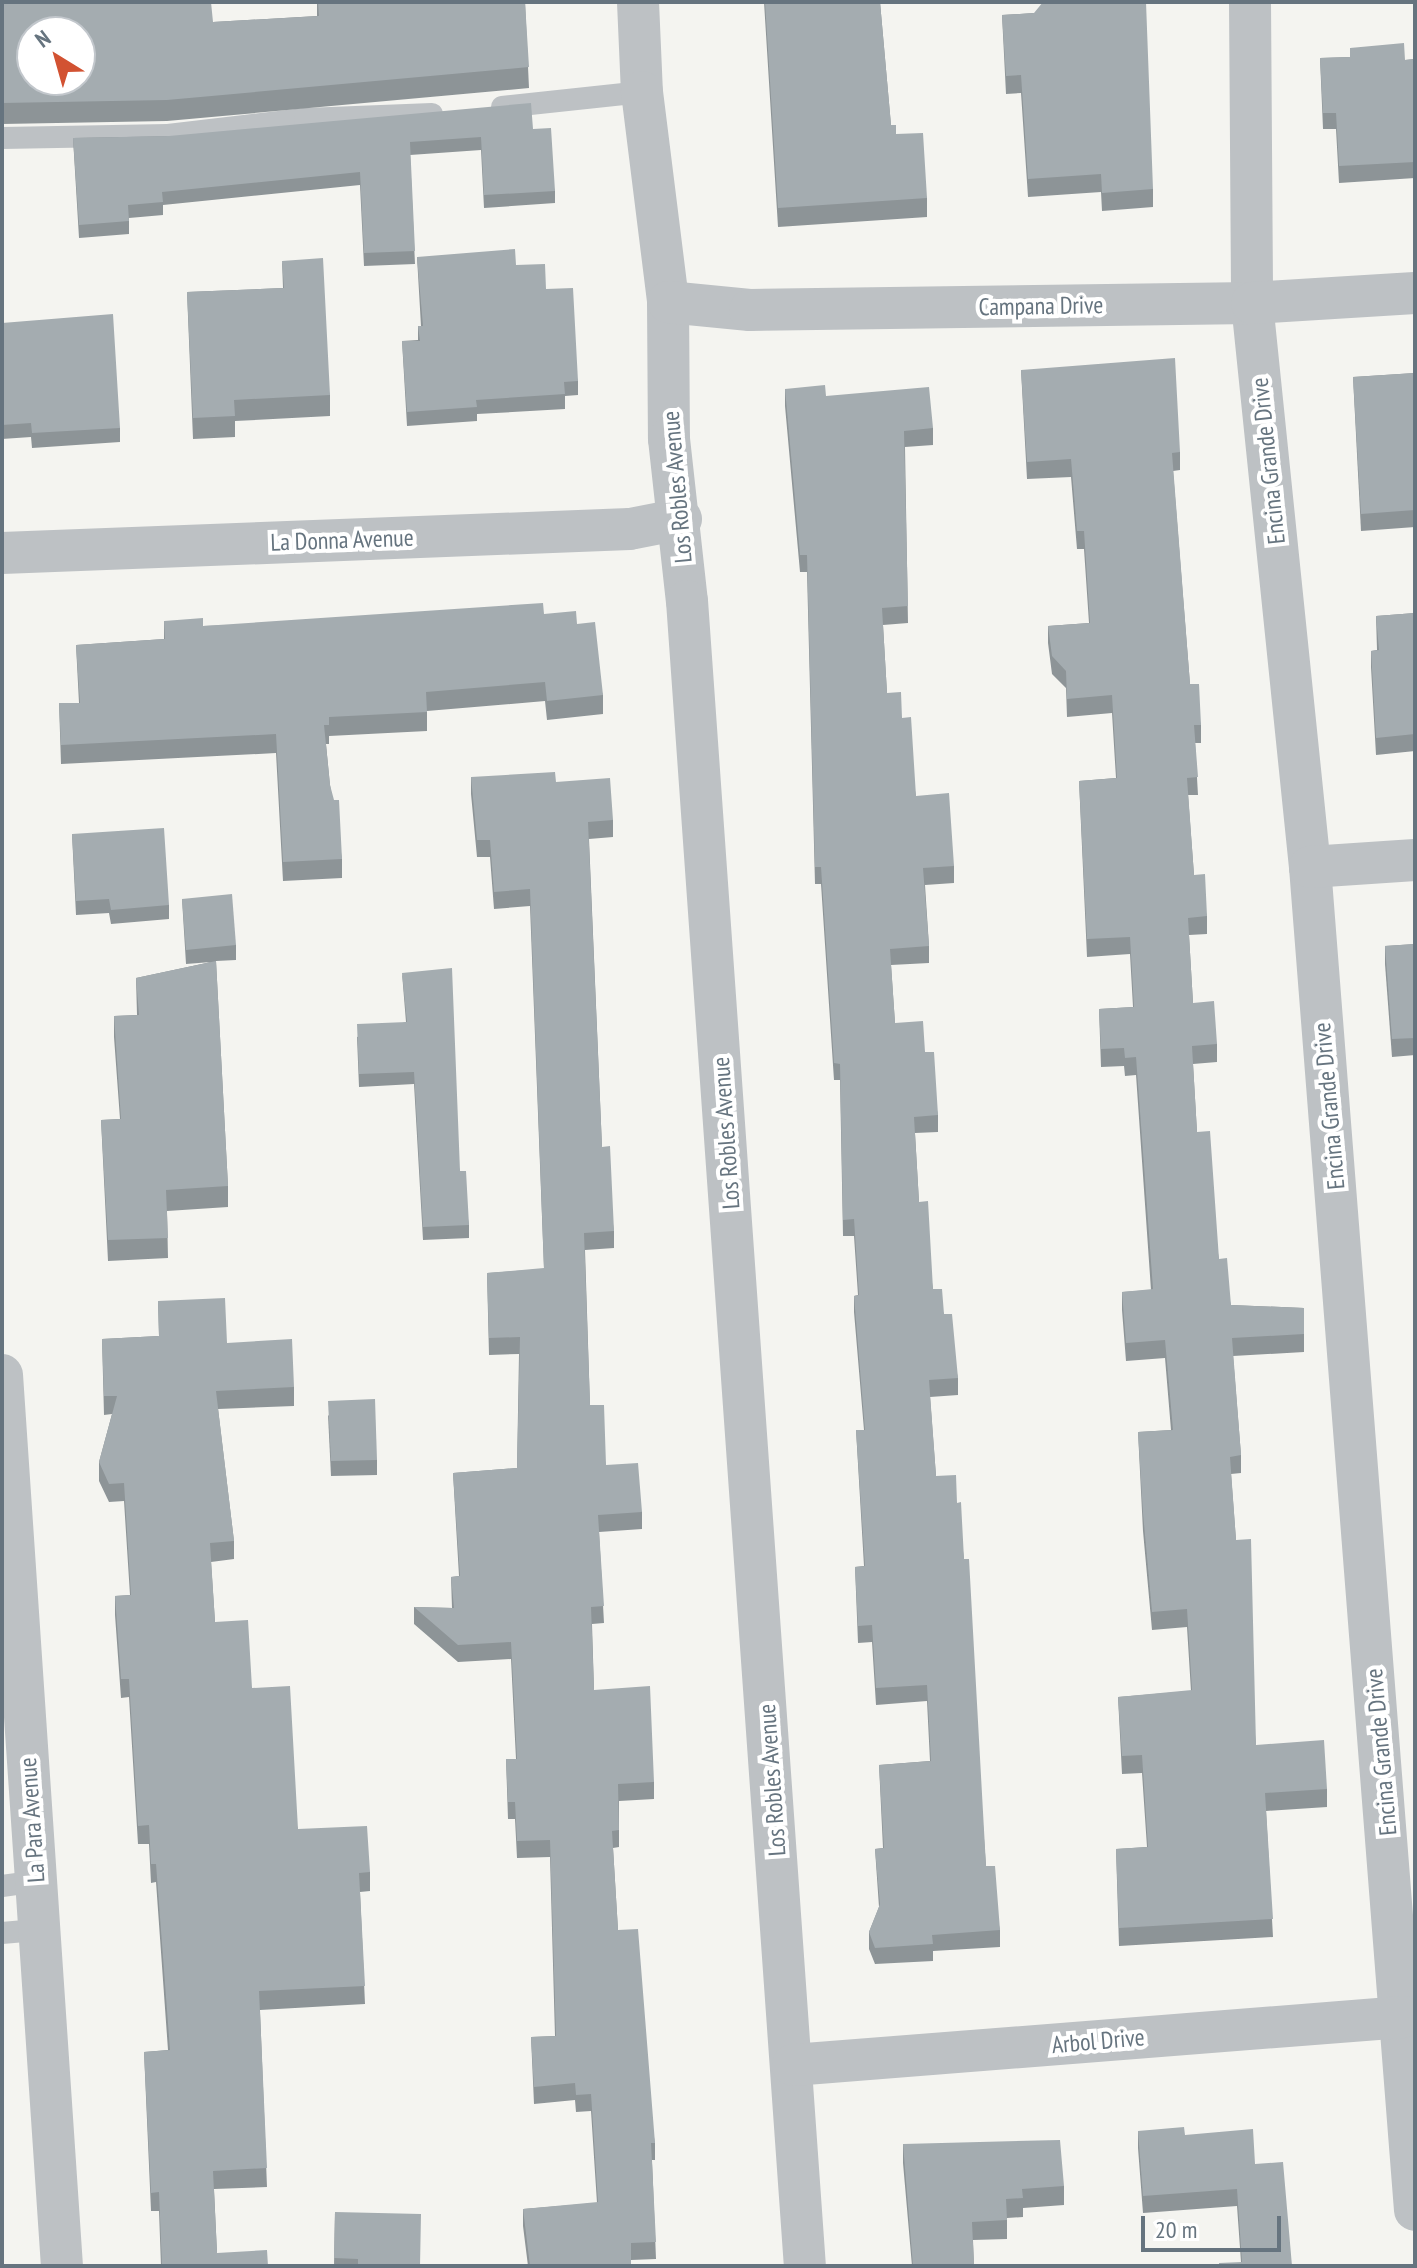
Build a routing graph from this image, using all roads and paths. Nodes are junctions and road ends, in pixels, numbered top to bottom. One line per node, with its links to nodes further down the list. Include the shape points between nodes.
1 (638, 2): 3 (street, Los Robles Avenue)
2 (1250, 2): 7 (street, Encina Grande Drive)
3 (642, 92): 4 (lane, via 168,135); 6 (street, Los Robles Avenue)
4 (2, 138)
5 (1415, 293): 7 (street, Campana Drive)
6 (668, 302): 7 (street, Campana Drive, via 750,310); 8 (street, Los Robles Avenue, via 669,439)
7 (1252, 303): 11 (street, Encina Grande Drive)
8 (681, 519): 9 (street, La Donna Avenue, via 630,529); 16 (street, Los Robles Avenue)
9 (2, 553)
10 (1415, 860): 11 (street)
11 (1310, 867): 15 (street, Encina Grande Drive)
12 (2, 1375): 13 (street, La Para Avenue)
13 (19, 1883): 14 (street, La Para Avenue)
14 (21, 1932): 18 (street, La Para Avenue)
15 (1403, 2017): 16 (street, Arbol Drive); 17 (street, Encina Grande Drive)
16 (793, 2065): 19 (street, Los Robles Avenue)
17 (1415, 2210)
18 (62, 2266)
19 (805, 2266)

